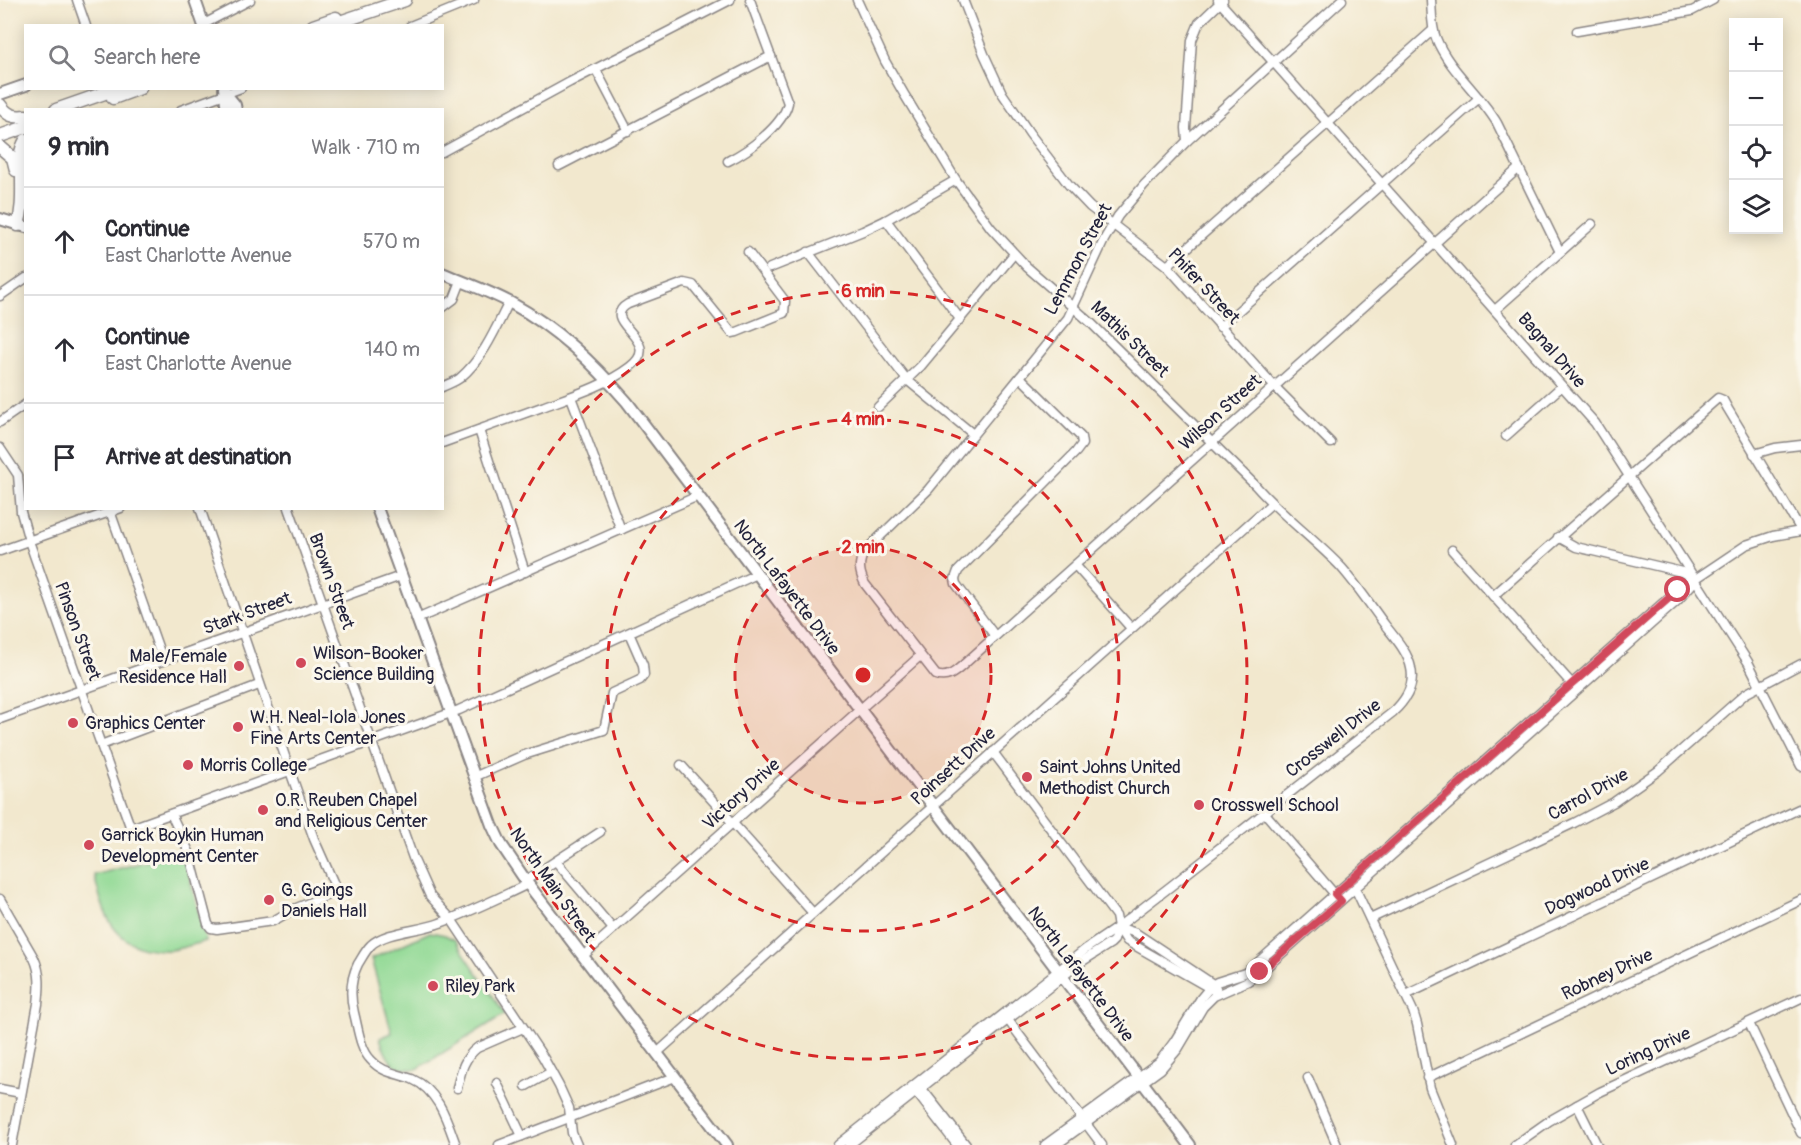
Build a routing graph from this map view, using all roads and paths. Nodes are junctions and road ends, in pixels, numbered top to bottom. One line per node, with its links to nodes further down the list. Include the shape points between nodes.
1 (77, 0): 17 (street)
2 (195, 0): 18 (main road)
3 (250, 0): 19 (street)
4 (388, 0): 15 (highway)
5 (405, 0): 15 (highway)
6 (474, 0): 20 (street)
7 (730, 0): 25 (street)
8 (750, 0): 23 (street)
9 (857, 0): 53 (street, Mathis Street, via 885,61)
10 (963, 0): 58 (street, Phifer Street, via 988,63 1012,108 1069,185)
11 (1342, 0): 24 (street, Lemmon Street)
12 (1431, 0): 21 (street)
13 (1713, 0): 22 (street, via 1692,11)
14 (1220, 1): 24 (street, Bagnal Drive); 46 (street, via 1199,23 1192,40)
15 (370, 9): 16 (highway)
16 (333, 22)
17 (85, 24)
18 (203, 24)
19 (205, 24)
20 (415, 24)
21 (1433, 30): 31 (street, via 1443,51); 41 (street)
22 (1577, 31)
23 (771, 56): 44 (street); 50 (street, via 788,99 785,113 756,142)
24 (1274, 63): 41 (street, Bagnal Drive); 46 (street, Lemmon Street)
25 (596, 70): 44 (street); 49 (street)
26 (24, 86): 30 (main road)
27 (113, 90): 33 (highway)
28 (134, 90): 34 (highway)
29 (225, 91): 35 (street); 36 (main road); 37 (main road)
30 (0, 94)
31 (1479, 98): 52 (street, via 1497,123); 54 (street)
32 (0, 106): 38 (highway); 39 (highway, via 9,115)
33 (62, 108)
34 (84, 108)
35 (186, 108)
36 (227, 108)
37 (236, 108)
38 (0, 112)
39 (24, 118)
40 (24, 119): 42 (highway)
41 (1327, 123): 54 (street, Bagnal Drive); 66 (street)
42 (0, 128)
43 (24, 128): 45 (highway)
44 (628, 131): 51 (street)
45 (0, 135)
46 (1187, 141): 58 (street, Lemmon Street, via 1138,191)
47 (24, 144): 55 (highway, via 20,153)
48 (0, 147): 55 (highway, via 13,158)
49 (444, 151)
50 (728, 161)
51 (559, 166)
52 (1519, 168): 61 (street, Wilson Street); 64 (street)
53 (956, 180): 57 (street); 65 (street, Mathis Street)
54 (1381, 184): 61 (street, Bagnal Drive); 77 (street)
55 (22, 195): 60 (highway)
56 (0, 219): 60 (main road)
57 (886, 220): 63 (street); 76 (street)
58 (1113, 224): 66 (street, Phifer Street); 74 (street, Lemmon Street)
59 (1592, 224): 64 (street)
60 (22, 226)
61 (1434, 243): 75 (street, Bagnal Drive); 82 (street, Wilson Street)
62 (748, 252): 79 (street, via 785,301 784,313 732,333 693,285 684,283 628,304 620,312 621,320 642,351 631,366)
63 (808, 252): 67 (street); 80 (street)
64 (1560, 252): 75 (street)
65 (1014, 254): 74 (street, Mathis Street); 76 (street)
66 (1167, 266): 77 (street, Phifer Street)
67 (770, 268)
68 (444, 274): 70 (main road, North Lafayette Drive)
69 (24, 279): 71 (street)
70 (461, 281): 72 (main road, North Lafayette Drive); 73 (street, via 454,299)
71 (1, 293)
72 (509, 302): 79 (main road, North Lafayette Drive, via 560,334); 81 (street, via 474,363 461,378)
73 (444, 306)
74 (1074, 308): 78 (street, Lemmon Street); 92 (street, Mathis Street)
75 (1495, 310): 83 (street, Bagnal Drive)
76 (960, 319): 80 (street)
77 (1220, 327): 82 (street, Phifer Street)
78 (1020, 376): 89 (street, Lemmon Street); 121 (street, via 1081,437 1083,444 956,574 956,584)
79 (608, 380): 84 (street); 98 (main road, North Lafayette Drive)
80 (907, 380): 86 (street); 89 (street)
81 (444, 386)
82 (1274, 386): 92 (street, Wilson Street); 93 (street, Phifer Street)
83 (1562, 386): 90 (street); 97 (street, Bagnal Drive, via 1595,423)
84 (571, 397): 88 (street); 104 (street)
85 (24, 405): 87 (street)
86 (878, 407)
87 (1, 418)
88 (479, 430): 91 (street); 111 (street)
89 (974, 434): 122 (street, Lemmon Street, via 922,496 864,552 859,568 865,584)
90 (1506, 436)
91 (444, 442)
92 (1211, 442): 99 (street, Mathis Street); 110 (street, Wilson Street)
93 (1331, 443)
94 (1801, 445): 96 (street)
95 (0, 448): 107 (street, Pinson Street, via 18,475 21,512)
96 (1754, 454): 97 (street, via 1723,400 1718,398); 105 (street)
97 (1628, 476): 106 (street); 114 (street, Bagnal Drive)
98 (698, 496): 104 (street); 112 (main road, North Lafayette Drive)
99 (1271, 504): 118 (street, Poinsett Drive); 125 (street, Mathis Street, via 1301,528 1352,580 1401,646)
100 (201, 510): 119 (street)
101 (290, 510): 116 (street, Brown Street)
102 (378, 510): 113 (main road, North Main Street)
103 (110, 511): 107 (street); 123 (street)
104 (621, 530): 111 (street)
105 (1801, 531): 114 (street, via 1746,545)
106 (1558, 537): 114 (street, via 1576,547 1682,572); 115 (street)
107 (29, 541): 109 (street); 129 (street, Pinson Street)
108 (1452, 550): 115 (street)
109 (0, 551)
110 (1075, 565): 118 (street); 121 (street, Wilson Street)
111 (525, 572): 117 (street)
112 (757, 574): 120 (street); 130 (main road, North Lafayette Drive)
113 (401, 576): 116 (street, Stark Street); 117 (main road, North Main Street)
114 (1695, 580): 126 (street, via 1673,594); 128 (street, Bagnal Drive); 148 (street, via 1677,601)
115 (1493, 596): 126 (street)
116 (323, 604): 119 (street, Stark Street); 133 (street, Brown Street)
117 (417, 619): 131 (main road, North Main Street)
118 (1131, 628): 135 (street, Poinsett Drive)
119 (242, 632): 123 (street, Stark Street); 127 (street)
120 (629, 633): 131 (street); 139 (street, via 644,675 612,693 604,730 524,755)
121 (995, 636): 122 (street, Wilson Street, via 952,674 942,677 933,673)
122 (920, 656): 130 (street, Victory Drive)
123 (163, 661): 129 (street, Stark Street)
124 (1801, 664): 128 (street, Carrol Drive)
125 (1412, 675): 142 (street, Crosswell Drive, via 1402,704)
126 (1572, 684): 149 (street)
127 (260, 685): 134 (street); 138 (street)
128 (1760, 685): 137 (street, Bagnal Drive); 154 (street, Carrol Drive, via 1658,771 1614,802)
129 (82, 690): 132 (street, Stark Street); 134 (street, Pinson Street)
130 (860, 710): 140 (main road, North Lafayette Drive); 144 (street, Victory Drive)
131 (451, 713): 133 (street); 139 (main road, North Main Street)
132 (1, 716)
133 (372, 741): 138 (street); 153 (street, Brown Street, via 425,886)
134 (101, 745): 143 (street, Pinson Street, via 130,825)
135 (993, 752): 140 (street, Poinsett Drive); 155 (street, via 1116,916)
136 (681, 765): 144 (street)
137 (1801, 766)
138 (290, 771): 143 (street); 143 (street, via 334,891 273,921 211,928 189,852)
139 (474, 777): 147 (main road, North Main Street, via 501,844)
140 (933, 806): 152 (street, Poinsett Drive); 158 (main road, North Lafayette Drive)
141 (1801, 808): 161 (street, Dogwood Drive)
142 (1264, 812): 149 (street); 155 (street, Crosswell Drive)
143 (171, 814)
144 (733, 823): 152 (street); 156 (street, Victory Drive)
145 (600, 832): 147 (street)
146 (560, 865): 156 (street)
147 (526, 882): 153 (street); 157 (main road, North Main Street)
148 (1355, 888): 149 (street); 154 (street)
149 (1338, 897): 159 (street, via 1250,969); 160 (street, via 1254,976)
150 (0, 900): 177 (street, via 34,957 40,982)
151 (1801, 900): 170 (street, Robney Drive)
152 (813, 913): 166 (street, Poinsett Drive)
153 (451, 919): 165 (street, Brown Street); 184 (street, via 373,943 356,968 351,999 366,1054 377,1066 412,1079 433,1096 445,1114)
154 (1370, 919): 161 (street)
155 (1118, 927): 158 (street, Crosswell Drive, via 1114,940); 159 (street, via 1136,933)
156 (613, 929): 157 (street, Victory Drive)
157 (583, 956): 166 (main road, North Main Street)
158 (1060, 974): 163 (street, Crosswell Drive); 171 (main road, North Lafayette Drive)
159 (1211, 986): 160 (street); 171 (street, via 1165,1055)
160 (1219, 993): 171 (street, via 1203,1007 1172,1058)
161 (1406, 995): 170 (street, via 1418,1024)
162 (1801, 998): 164 (street, Loring Drive)
163 (1006, 1017): 174 (street, Crosswell Drive); 180 (street)
164 (1749, 1023): 178 (street, Loring Drive); 181 (street)
165 (523, 1028): 167 (street, Brown Street); 175 (street, via 472,1052 464,1062)
166 (657, 1053): 168 (main road, North Main Street)
167 (551, 1072): 173 (street); 179 (street, Brown Street)
168 (675, 1077): 179 (street); 187 (main road, North Main Street)
169 (1308, 1078): 196 (street)
170 (1426, 1078): 197 (street)
171 (1140, 1080): 180 (street); 195 (main road, North Lafayette Drive)
172 (497, 1083): 182 (street)
173 (526, 1086)
174 (918, 1087): 188 (street, Crosswell Drive); 189 (street, Crosswell Drive); 190 (street); 191 (street)
175 (457, 1088)
176 (0, 1089): 177 (street)
177 (21, 1093): 183 (street)
178 (1576, 1105): 198 (street, Loring Drive); 199 (street)
179 (570, 1117): 182 (street); 186 (street, Brown Street)
180 (1084, 1121): 192 (street); 193 (street); 194 (street)
181 (1801, 1133)
182 (522, 1136): 185 (street)
183 (12, 1145)
184 (456, 1145)
185 (499, 1145)
186 (577, 1145)
187 (727, 1145)
188 (838, 1145)
189 (849, 1145)
190 (957, 1145)
191 (966, 1145)
192 (1045, 1145)
193 (1056, 1145)
194 (1102, 1145)
195 (1190, 1145)
196 (1336, 1145)
197 (1453, 1145)
198 (1515, 1145)
199 (1597, 1145)

